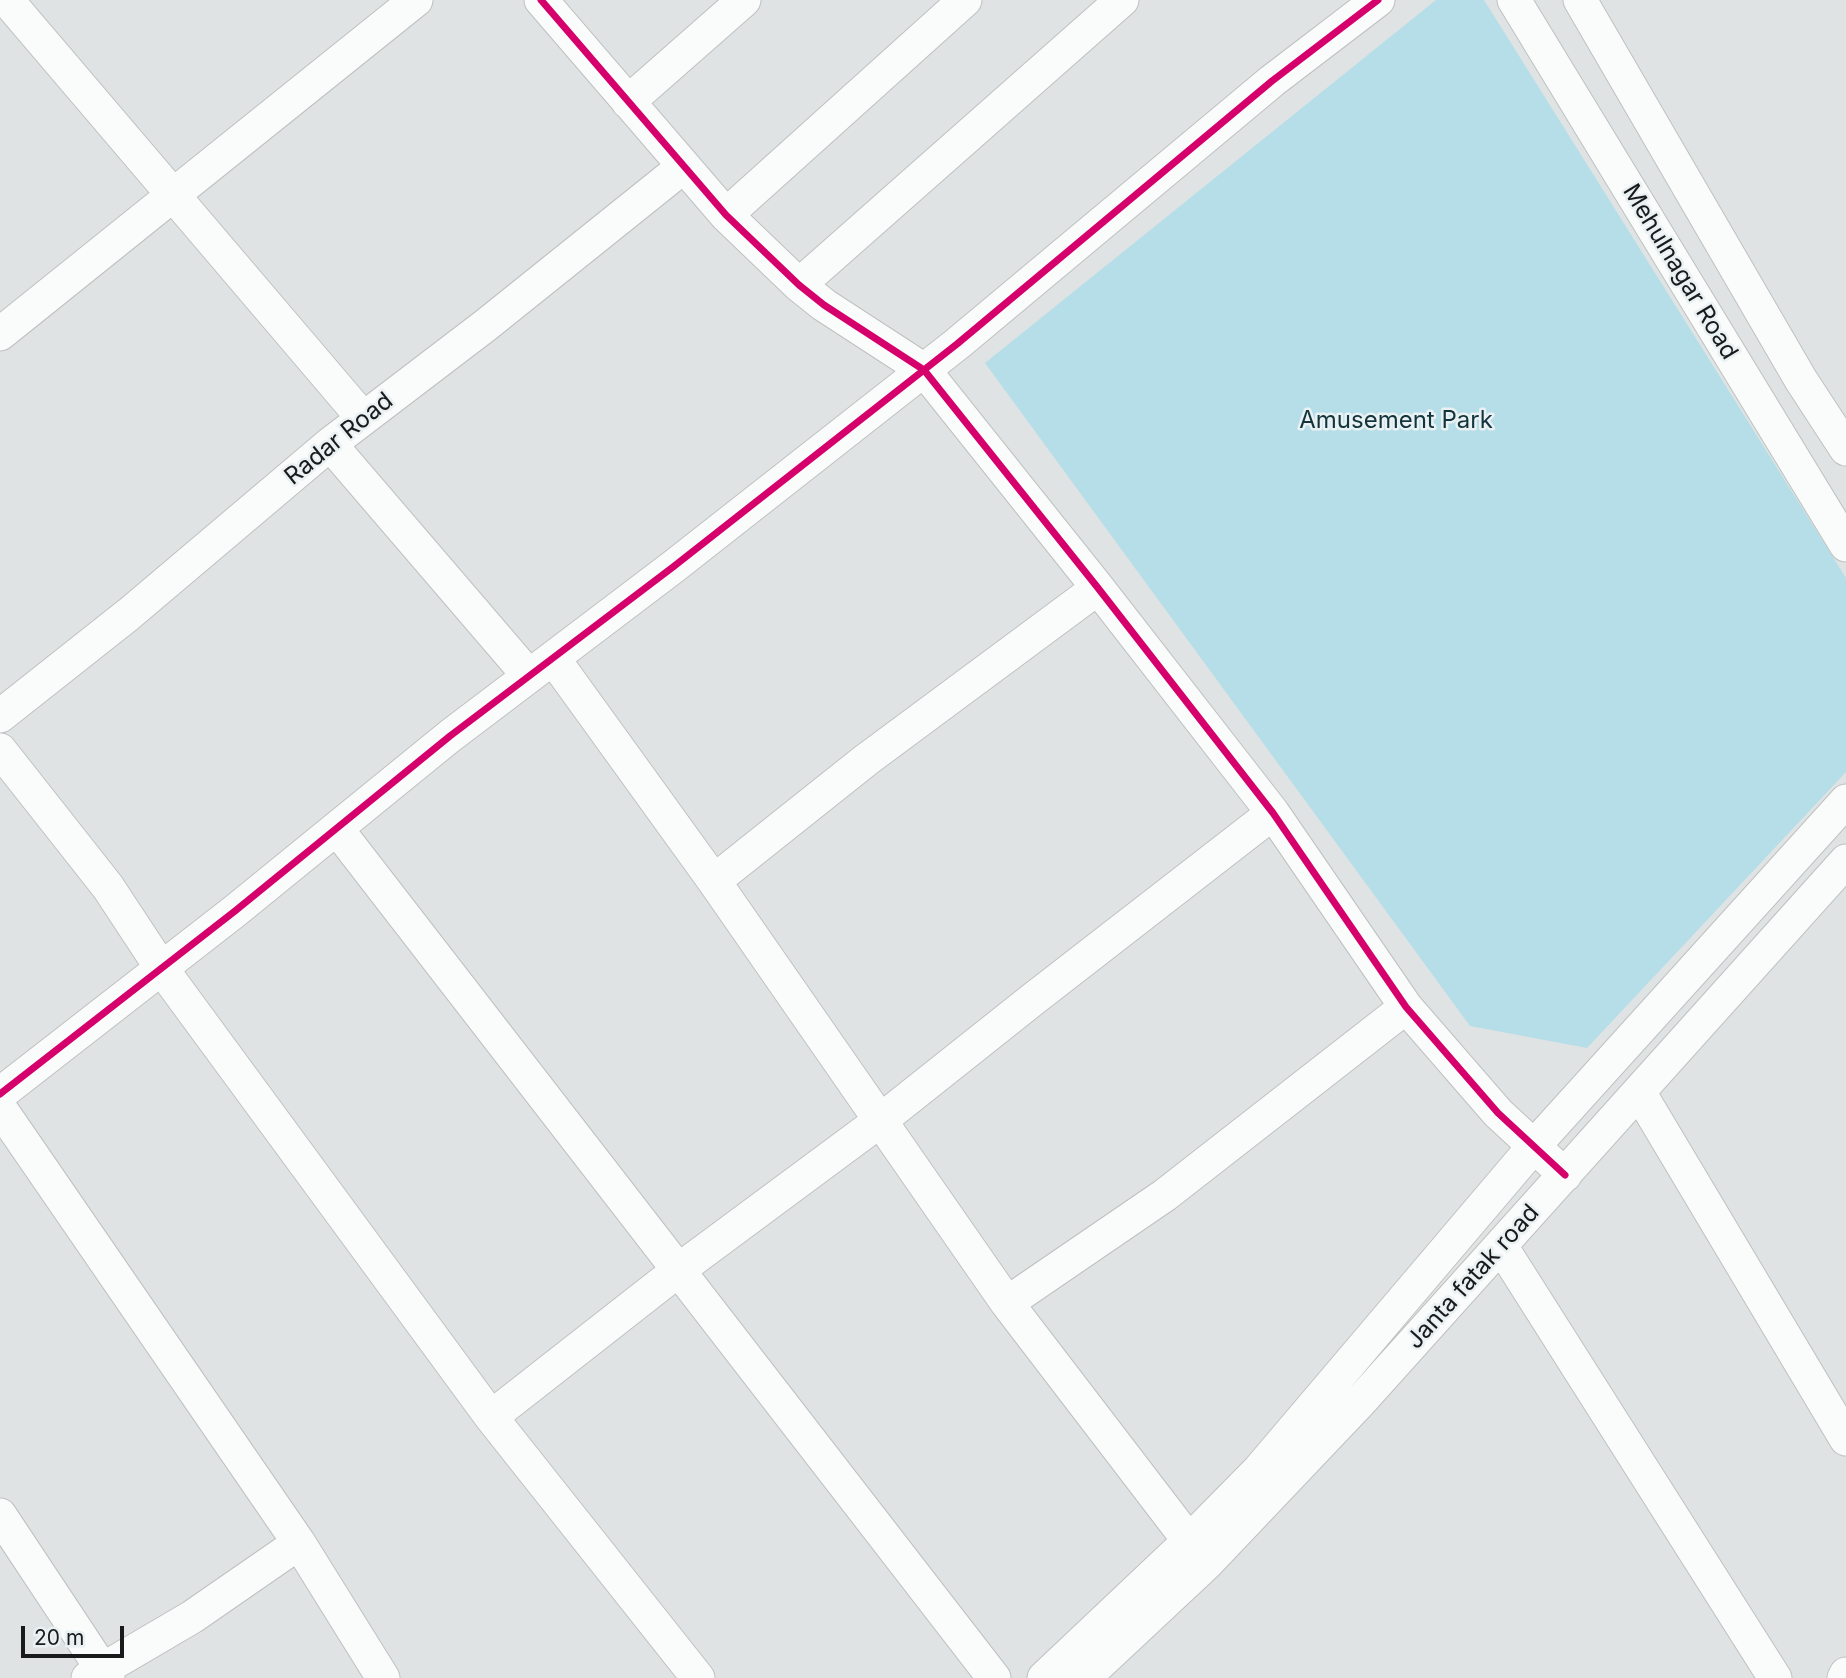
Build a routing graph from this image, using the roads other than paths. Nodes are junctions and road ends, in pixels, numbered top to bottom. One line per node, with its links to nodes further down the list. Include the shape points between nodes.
1 (7, 0): 12 (street)
2 (416, 0): 12 (street)
3 (541, 0): 10 (street)
4 (744, 0): 10 (street)
5 (964, 0): 13 (street)
6 (1378, 0): 16 (street, via 1272,81)
7 (1514, 0): 20 (street, Mehulnagar Road)
8 (1580, 0): 19 (street, Mehulnagar Road, via 1801,380)
9 (1120, 1): 14 (street)
10 (628, 102): 11 (street)
11 (683, 166): 13 (street); 17 (street, Radar Road)
12 (173, 195): 15 (street); 17 (street)
13 (726, 215): 14 (street)
14 (799, 285): 16 (street)
15 (0, 334)
16 (924, 370): 21 (street); 22 (street)
17 (363, 418): 18 (street, Radar Road)
18 (330, 444): 22 (street); 23 (street, Radar Road)
19 (1846, 449)
20 (1846, 545)
21 (1098, 588): 26 (street); 29 (street, via 866,760)
22 (541, 667): 27 (street); 29 (street)
23 (0, 716)
24 (0, 750): 30 (street, via 100,877)
25 (1846, 801): 36 (street)
26 (1273, 813): 31 (street); 35 (street)
27 (337, 829): 30 (street); 39 (street)
28 (1846, 861): 32 (street, Janta fatak road)
29 (714, 881): 35 (street)
30 (162, 969): 33 (street); 41 (street)
31 (1406, 1007): 36 (street, via 1498,1113); 40 (street, via 1165,1195)
32 (1639, 1092): 37 (street, Janta fatak road); 42 (street)
33 (0, 1094)
34 (0, 1108): 44 (street)
35 (881, 1120): 39 (street); 40 (street)
36 (1534, 1146): 37 (street); 45 (street, via 1259,1470)
37 (1565, 1175): 38 (street, Janta fatak road)
38 (1501, 1246): 45 (street, Janta fatak road, via 1368,1393); 52 (street)
39 (680, 1269): 41 (street); 49 (street)
40 (1007, 1303): 45 (street)
41 (491, 1417): 48 (street)
42 (1846, 1439)
43 (0, 1515): 46 (street)
44 (299, 1544): 46 (street); 47 (street)
45 (1198, 1552): 50 (street); 51 (street, Janta fatak road)
46 (100, 1675)
47 (383, 1678)
48 (698, 1678)
49 (994, 1678)
50 (1044, 1678)
51 (1084, 1678)
52 (1776, 1678)

